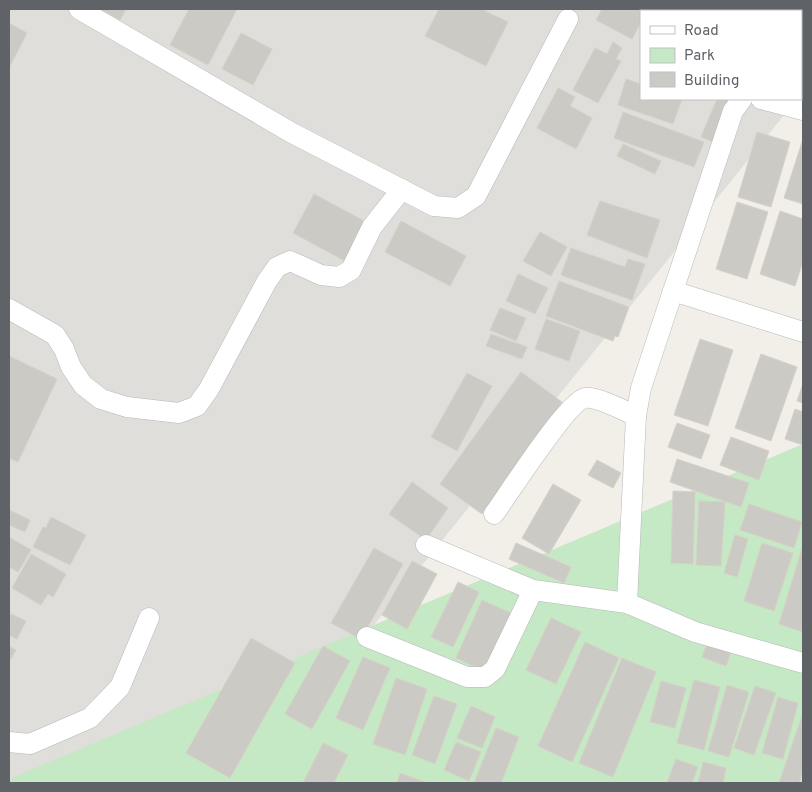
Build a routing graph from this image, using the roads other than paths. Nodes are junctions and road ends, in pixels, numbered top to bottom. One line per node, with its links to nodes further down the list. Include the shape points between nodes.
1 (80, 9): 6 (street, via 292,133)
2 (568, 19): 6 (street, via 476,196 458,208 434,206)
3 (741, 100): 7 (street, via 733,111)
4 (765, 100): 5 (street)
5 (803, 110)
6 (402, 190): 8 (street, via 372,227 351,270 339,278 321,275 290,262 277,267 209,389 197,406 179,413 127,407 100,399 83,385 55,335)
7 (673, 291): 9 (street); 10 (street, via 640,388)
8 (9, 309)
9 (803, 332)
10 (636, 416): 11 (street, via 585,398 574,405); 14 (street)
11 (494, 514)
12 (426, 545): 13 (street)
13 (533, 590): 14 (street); 16 (street, via 495,669 485,677 467,677)
14 (627, 603): 17 (street, via 695,632)
15 (149, 618): 18 (street, via 120,687 90,718 30,744)
16 (367, 637)
17 (803, 663)
18 (9, 742)

